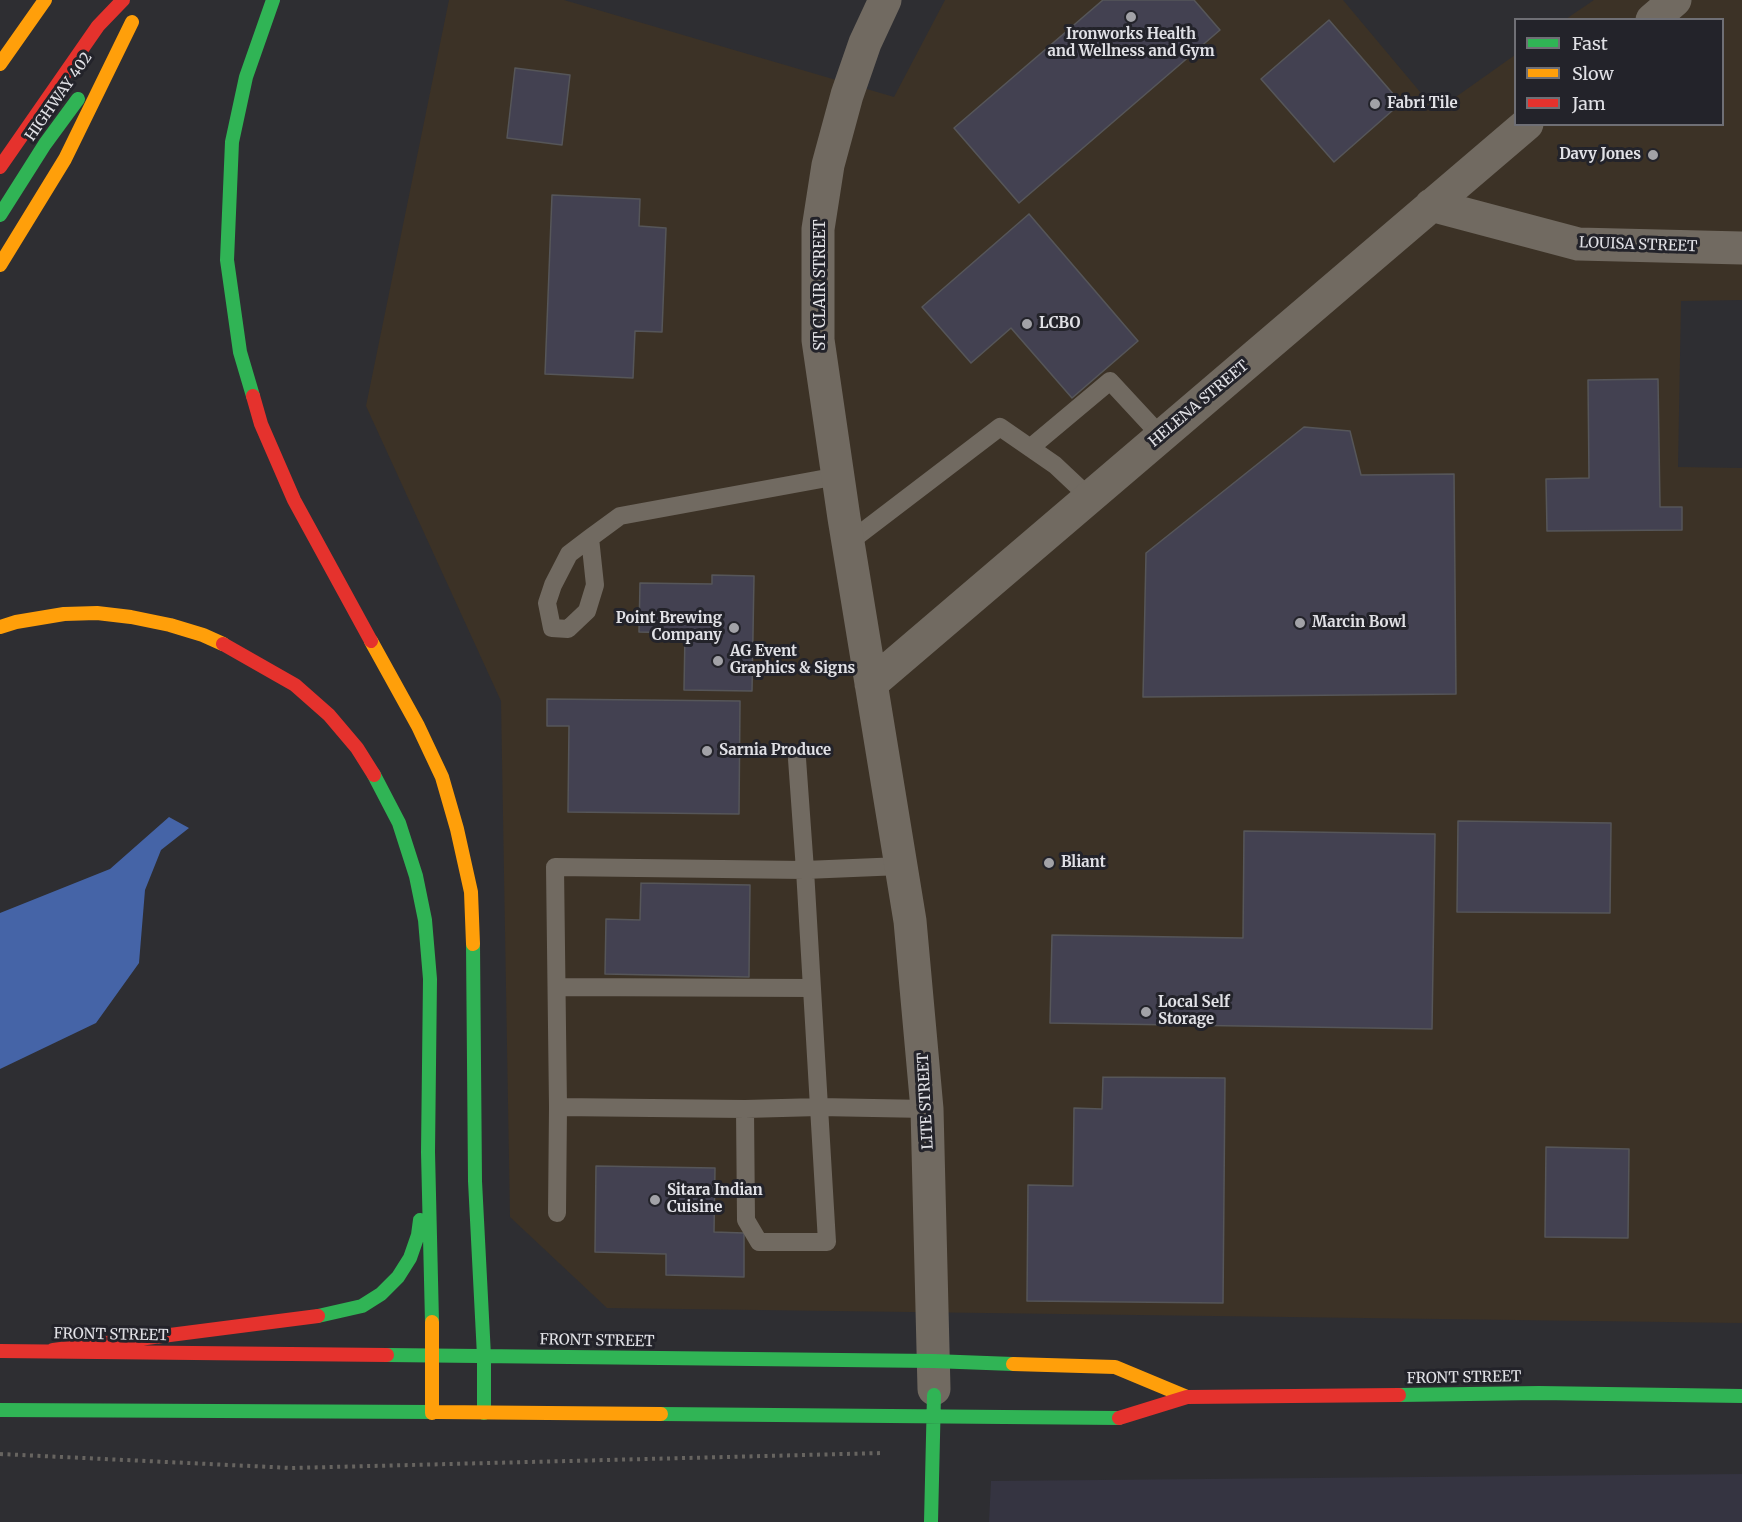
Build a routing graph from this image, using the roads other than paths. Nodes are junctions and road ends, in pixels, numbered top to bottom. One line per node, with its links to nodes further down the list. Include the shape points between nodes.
1 (45, 0): 7 (main road)
2 (123, 0): 9 (main road, via 98,26)
3 (273, 0): 35 (main road, via 246,77 232,142 227,260 240,352 261,424 294,500 418,726 442,777 457,829 471,892 476,1181)
4 (885, 0): 16 (street, ST CLAIR STREET, via 847,95 828,165 818,230 818,340)
5 (1675, 0): 6 (street)
6 (1654, 18)
7 (0, 64)
8 (1525, 126): 10 (street, HELENA STREET)
9 (0, 167)
10 (1431, 205): 12 (street, LOUISA STREET, via 1578,244); 14 (street, HELENA STREET)
11 (0, 215): 13 (main road, HIGHWAY 402, via 45,144 135,18 65,159)
12 (1742, 248)
13 (0, 265)
14 (1161, 436): 15 (lane, via 1110,381); 17 (street, HELENA STREET)
15 (1030, 448): 17 (lane); 19 (lane, via 1000,427)
16 (838, 476): 18 (lane, via 620,516); 19 (street, ST CLAIR STREET)
17 (1089, 497): 21 (street, HELENA STREET)
18 (590, 538)
19 (848, 543): 21 (street, ST CLAIR STREET)
20 (0, 627): 31 (main road, via 64,614 97,613 203,634 295,685 329,715 357,748 399,823 425,920 430,979)
21 (871, 684): 23 (street, LITE STREET)
22 (797, 759): 24 (lane)
23 (901, 867): 24 (lane); 30 (street, LITE STREET, via 910,921)
24 (805, 870): 25 (lane, via 555,867); 26 (lane)
25 (556, 987): 26 (lane); 27 (lane)
26 (812, 988): 28 (lane)
27 (558, 1107): 29 (lane); 32 (lane)
28 (819, 1107): 29 (lane); 29 (lane, via 827,1242 759,1242 746,1220); 30 (lane)
29 (745, 1109)
30 (927, 1109): 37 (street, LITE STREET)
31 (428, 1152): 33 (main road, via 418,1234 410,1258 398,1277 362,1306 303,1319); 36 (main road)
32 (557, 1213)
33 (53, 1350): 34 (main road, FRONT STREET); 36 (main road, FRONT STREET)
34 (0, 1351)
35 (484, 1356): 36 (main road, FRONT STREET); 37 (main road, FRONT STREET); 43 (main road)
36 (433, 1357): 42 (main road)
37 (933, 1361): 39 (main road, FRONT STREET, via 1115,1367); 40 (street, LITE STREET)
38 (1742, 1396): 39 (main road, FRONT STREET, via 1539,1393)
39 (1187, 1397): 40 (main road, FRONT STREET, via 1117,1419)
40 (933, 1404): 43 (main road, FRONT STREET); 44 (main road, LITE STREET)
41 (0, 1410): 42 (main road, FRONT STREET)
42 (432, 1413): 43 (main road, FRONT STREET)
43 (484, 1413)
44 (931, 1522)

